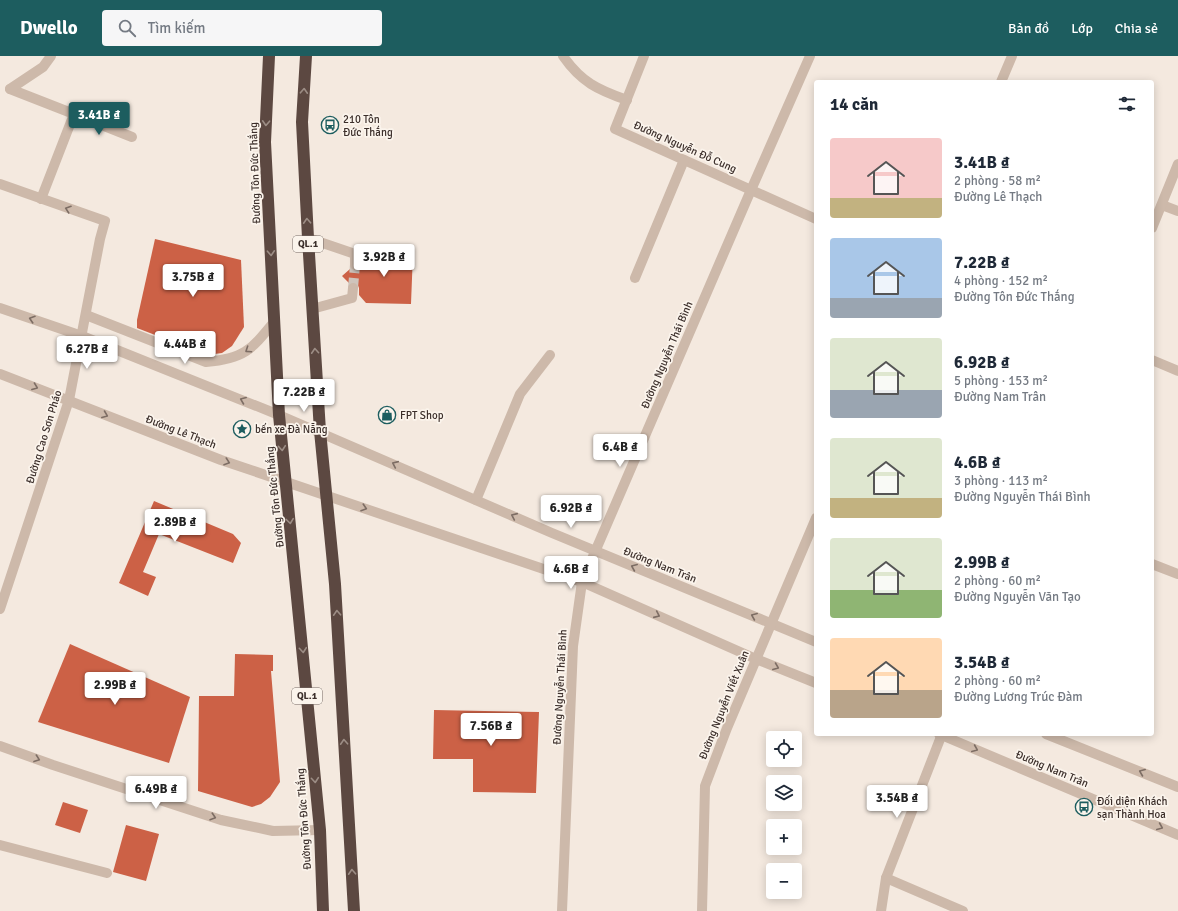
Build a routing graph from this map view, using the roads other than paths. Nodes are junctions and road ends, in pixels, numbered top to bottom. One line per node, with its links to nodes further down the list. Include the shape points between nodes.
1 (51, 56): 10 (street, via 43,67 10,88)
2 (269, 56): 28 (highway, Đường Tôn Đức Thắng / QL.1, one-way to 28, via 265,142)
3 (306, 56): 21 (highway, QL.1, one-way to 3, via 302,122)
4 (562, 56): 9 (street, via 588,83 603,92)
5 (644, 56): 9 (street, Đường Nguyễn Đỗ Cung)
6 (810, 56): 15 (street, Đường Nguyễn Thái Bình)
7 (1012, 56): 8 (street)
8 (1002, 80)
9 (627, 100): 12 (street, Đường Nguyễn Đỗ Cung, via 615,129)
10 (74, 114): 11 (street); 16 (street)
11 (132, 137)
12 (684, 160): 15 (street, Đường Nguyễn Đỗ Cung); 23 (street)
13 (1178, 164): 17 (street)
14 (0, 184): 16 (street)
15 (751, 190): 19 (street, Đường Nguyễn Đỗ Cung); 41 (street, Đường Nguyễn Thái Bình)
16 (41, 199): 27 (street, Đường Cao Sơn Pháo, one-way to 16, via 105,221)
17 (1162, 205): 18 (street); 20 (street)
18 (1178, 211)
19 (814, 218)
20 (1154, 223)
21 (308, 238): 22 (street, via 355,254); 26 (highway, QL.1)
22 (354, 265)
23 (635, 278)
24 (353, 288): 26 (street, via 352,298)
25 (0, 308): 29 (street, one-way to 25)
26 (312, 309): 36 (highway, QL.1, one-way to 26)
27 (86, 315): 28 (street, one-way to 27, via 254,346 242,354 223,361 206,362); 29 (street, Đường Cao Sơn Pháo)
28 (274, 322): 35 (highway, Đường Tôn Đức Thắng / QL.1)
29 (82, 336): 34 (street, Đường Cao Sơn Pháo); 35 (street, one-way to 29)
30 (550, 355): 39 (street, via 520,394)
31 (1154, 361): 32 (street)
32 (1178, 371)
33 (0, 374): 34 (street, Đường Lê Thạch, one-way to 34)
34 (69, 400): 37 (street, Đường Lê Thạch, one-way to 37, via 221,460); 45 (street, Đường Cao Sơn Pháo)
35 (279, 414): 36 (street, Đường Nam Trân); 37 (highway, Đường Tôn Đức Thắng / QL.1, one-way to 37)
36 (320, 431): 38 (highway, QL.1); 39 (street, Đường Nam Trân, one-way to 36)
37 (285, 482): 38 (street, Đường Lê Thạch); 55 (highway, Đường Tôn Đức Thắng / QL.1, one-way to 55)
38 (327, 496): 44 (street, one-way to 44); 61 (highway, QL.1, one-way to 38, via 335,584)
39 (476, 500): 41 (street, Đường Nam Trân, one-way to 39)
40 (814, 523): 46 (street, Đường Nguyễn Viết Xuân)
41 (596, 551): 44 (street, Đường Nguyễn Thái Bình); 46 (street, Đường Nam Trân, one-way to 41)
42 (1154, 565): 43 (street)
43 (1178, 574)
44 (582, 582): 48 (street, one-way to 48); 62 (street, Đường Nguyễn Thái Bình, via 573,646)
45 (0, 609)
46 (771, 624): 47 (street, Đường Nam Trân); 48 (street, Đường Nguyễn Viết Xuân)
47 (814, 641)
48 (756, 659): 49 (street, one-way to 49); 63 (street, Đường Nguyễn Viết Xuân, via 705,786)
49 (814, 682)
50 (940, 736): 59 (street)
51 (946, 736): 56 (street, Đường Nam Trân, one-way to 56)
52 (1051, 736): 54 (street, one-way to 52)
53 (0, 746): 55 (street, one-way to 55, via 221,820 273,831)
54 (1178, 787)
55 (320, 830): 60 (highway, Đường Tôn Đức Thắng / QL.1)
56 (1178, 835)
57 (0, 845): 58 (street)
58 (107, 873)
59 (886, 878): 64 (street); 65 (street)
60 (323, 911)
61 (354, 911)
62 (562, 911)
63 (702, 911)
64 (881, 911)
65 (963, 911)

